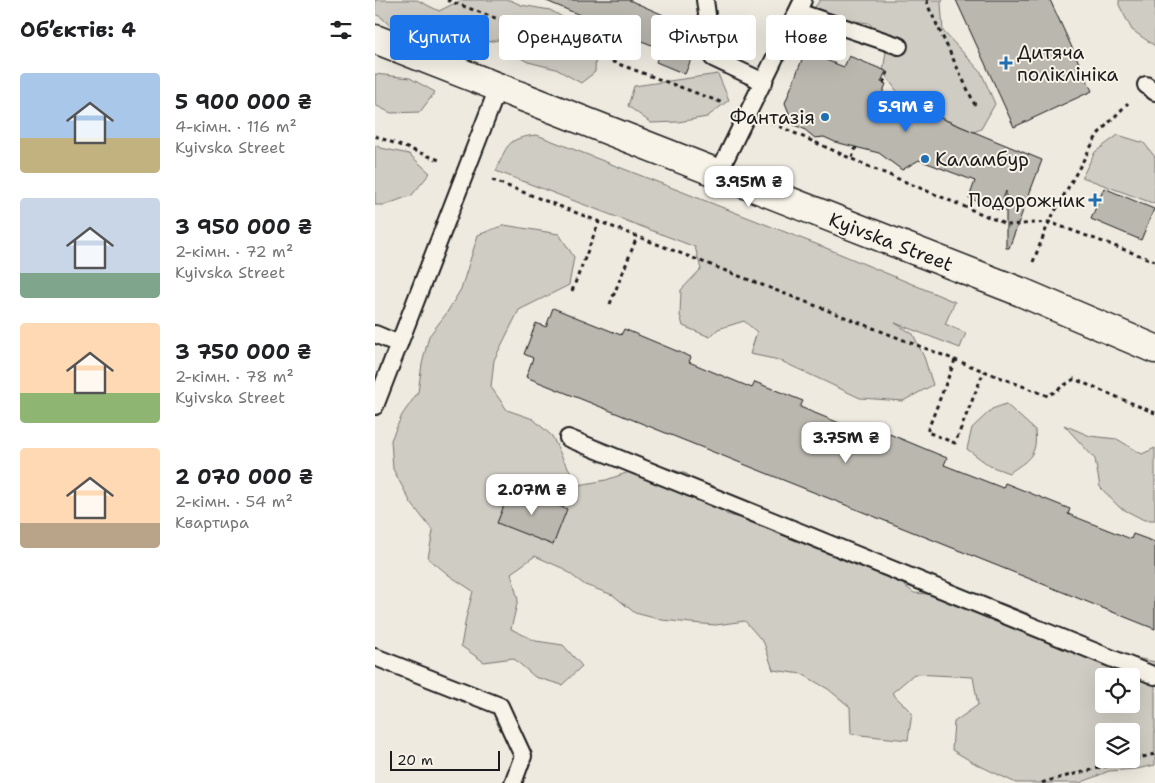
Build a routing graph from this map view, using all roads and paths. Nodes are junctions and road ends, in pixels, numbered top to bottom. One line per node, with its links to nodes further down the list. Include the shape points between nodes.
1 (447, 0): 11 (path)
2 (705, 0): 7 (lane, via 713,58)
3 (927, 0): 10 (path)
4 (801, 6): 6 (lane); 7 (lane)
5 (375, 39): 8 (main road, Kyivska Street)
6 (899, 46)
7 (764, 82): 11 (lane)
8 (498, 88): 15 (lane); 16 (main road, Kyivska Street)
9 (1150, 88): 18 (path, via 1098,134)
10 (975, 105)
11 (749, 113): 14 (path); 16 (lane)
12 (375, 136): 15 (path)
13 (856, 147): 14 (path)
14 (852, 158): 18 (path, via 1008,225)
15 (466, 170): 17 (path); 25 (lane)
16 (719, 174): 22 (main road, Kyivska Street)
17 (599, 222): 19 (path); 21 (path)
18 (1049, 222): 20 (path); 22 (path)
19 (637, 237): 23 (path); 27 (path)
20 (1155, 261)
21 (572, 291)
22 (1021, 292): 26 (main road, Kyivska Street)
23 (610, 304)
24 (375, 334): 25 (lane)
25 (399, 344): 29 (lane)
26 (1155, 349)
27 (955, 360): 28 (path); 28 (path, via 927,432 955,443)
28 (984, 371): 30 (path, via 1048,396 1074,380)
29 (375, 406)
30 (1155, 413)
31 (567, 438): 33 (lane)
32 (375, 657): 35 (lane, via 500,706 523,756)
33 (1155, 676)
34 (1155, 754): 36 (path)
35 (513, 783)
36 (1043, 783)

